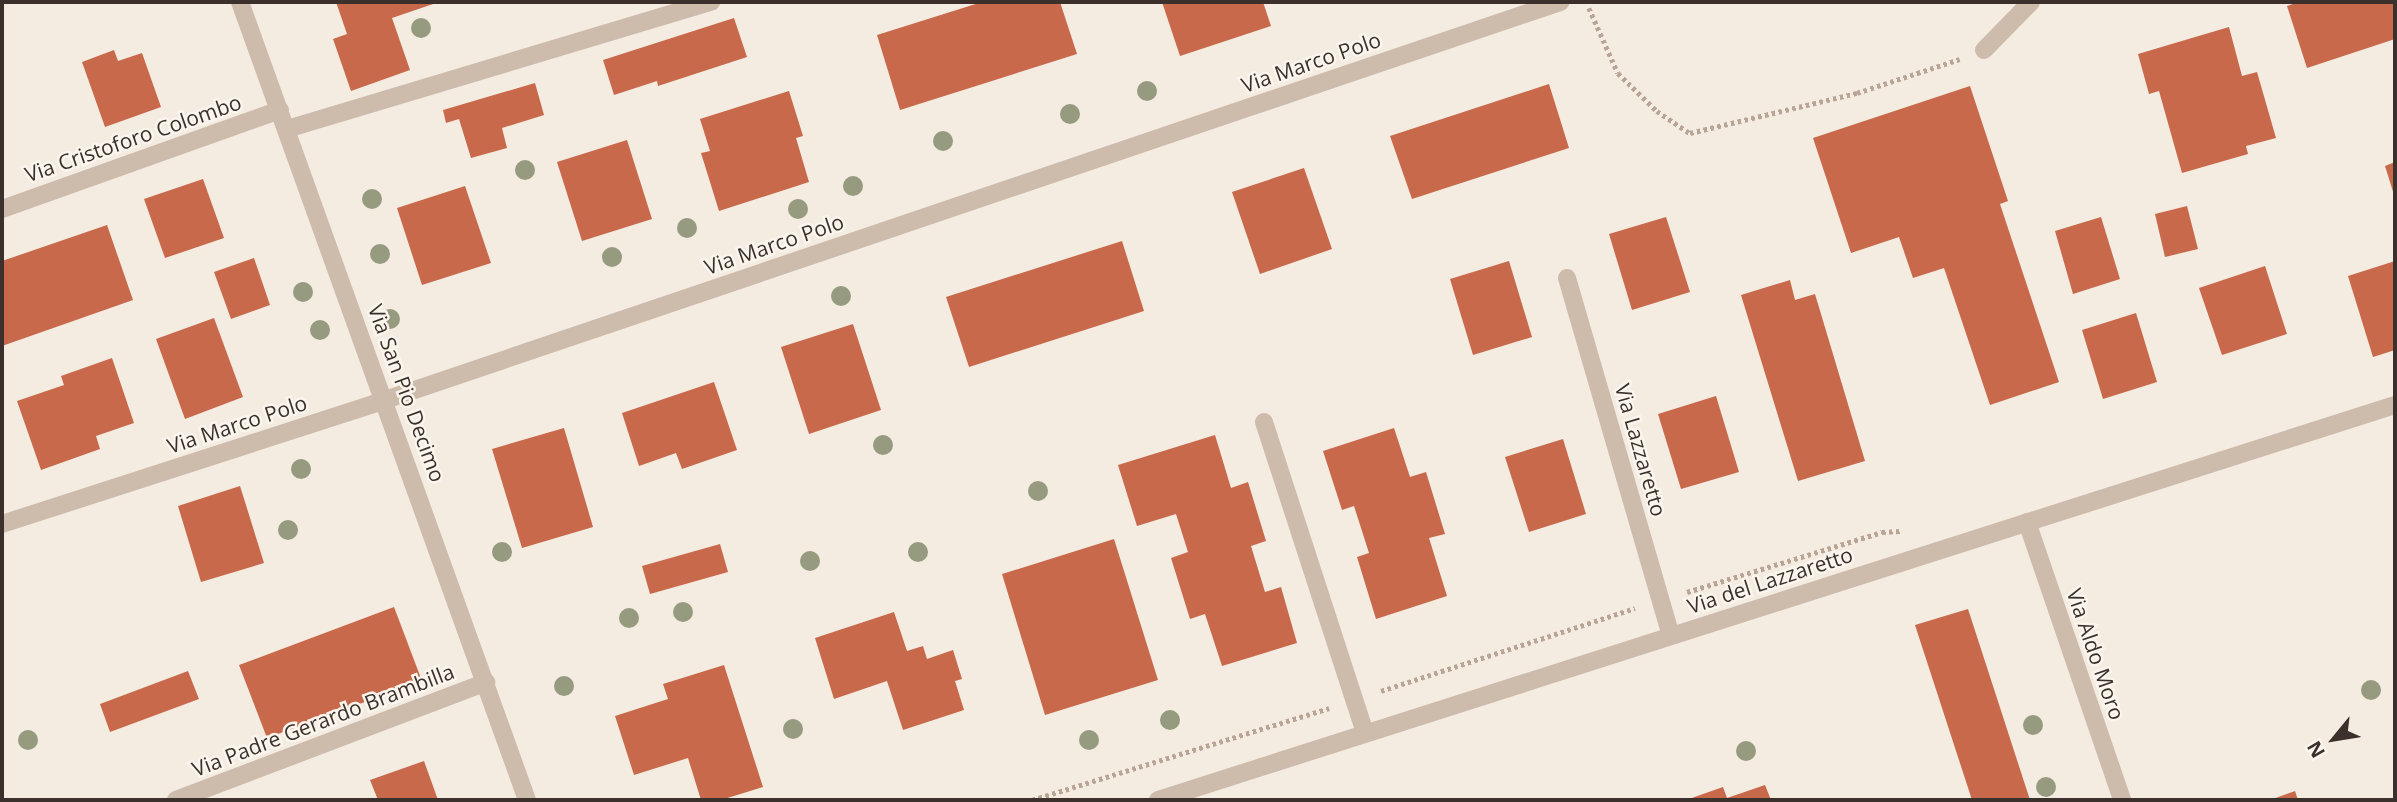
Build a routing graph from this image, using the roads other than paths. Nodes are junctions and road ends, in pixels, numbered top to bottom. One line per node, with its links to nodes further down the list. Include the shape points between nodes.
1 (240, 2): 6 (street, Via San Pio Decimo)
2 (711, 2): 7 (street)
3 (1560, 2): 10 (street, Via Marco Polo)
4 (2031, 2): 5 (street)
5 (1984, 50)
6 (280, 110): 7 (street, Via San Pio Decimo); 8 (street, Via Cristoforo Colombo)
7 (287, 129): 10 (street, Via San Pio Decimo)
8 (2, 209)
9 (1567, 278): 15 (street, Via Lazzaretto)
10 (385, 400): 14 (street, Via Marco Polo); 16 (street, Via San Pio Decimo)
11 (2395, 405): 13 (street, Via del Lazzaretto)
12 (1264, 422): 17 (street)
13 (2027, 522): 15 (street, Via del Lazzaretto); 21 (street, Via Aldo Moro)
14 (2, 524)
15 (1671, 635): 17 (street, Via del Lazzaretto)
16 (486, 682): 18 (street, Via Padre Gerardo Brambilla); 19 (street, Via San Pio Decimo)
17 (1365, 733): 20 (street, Via del Lazzaretto)
18 (176, 800)
19 (527, 800)
20 (1158, 800)
21 (2122, 800)

